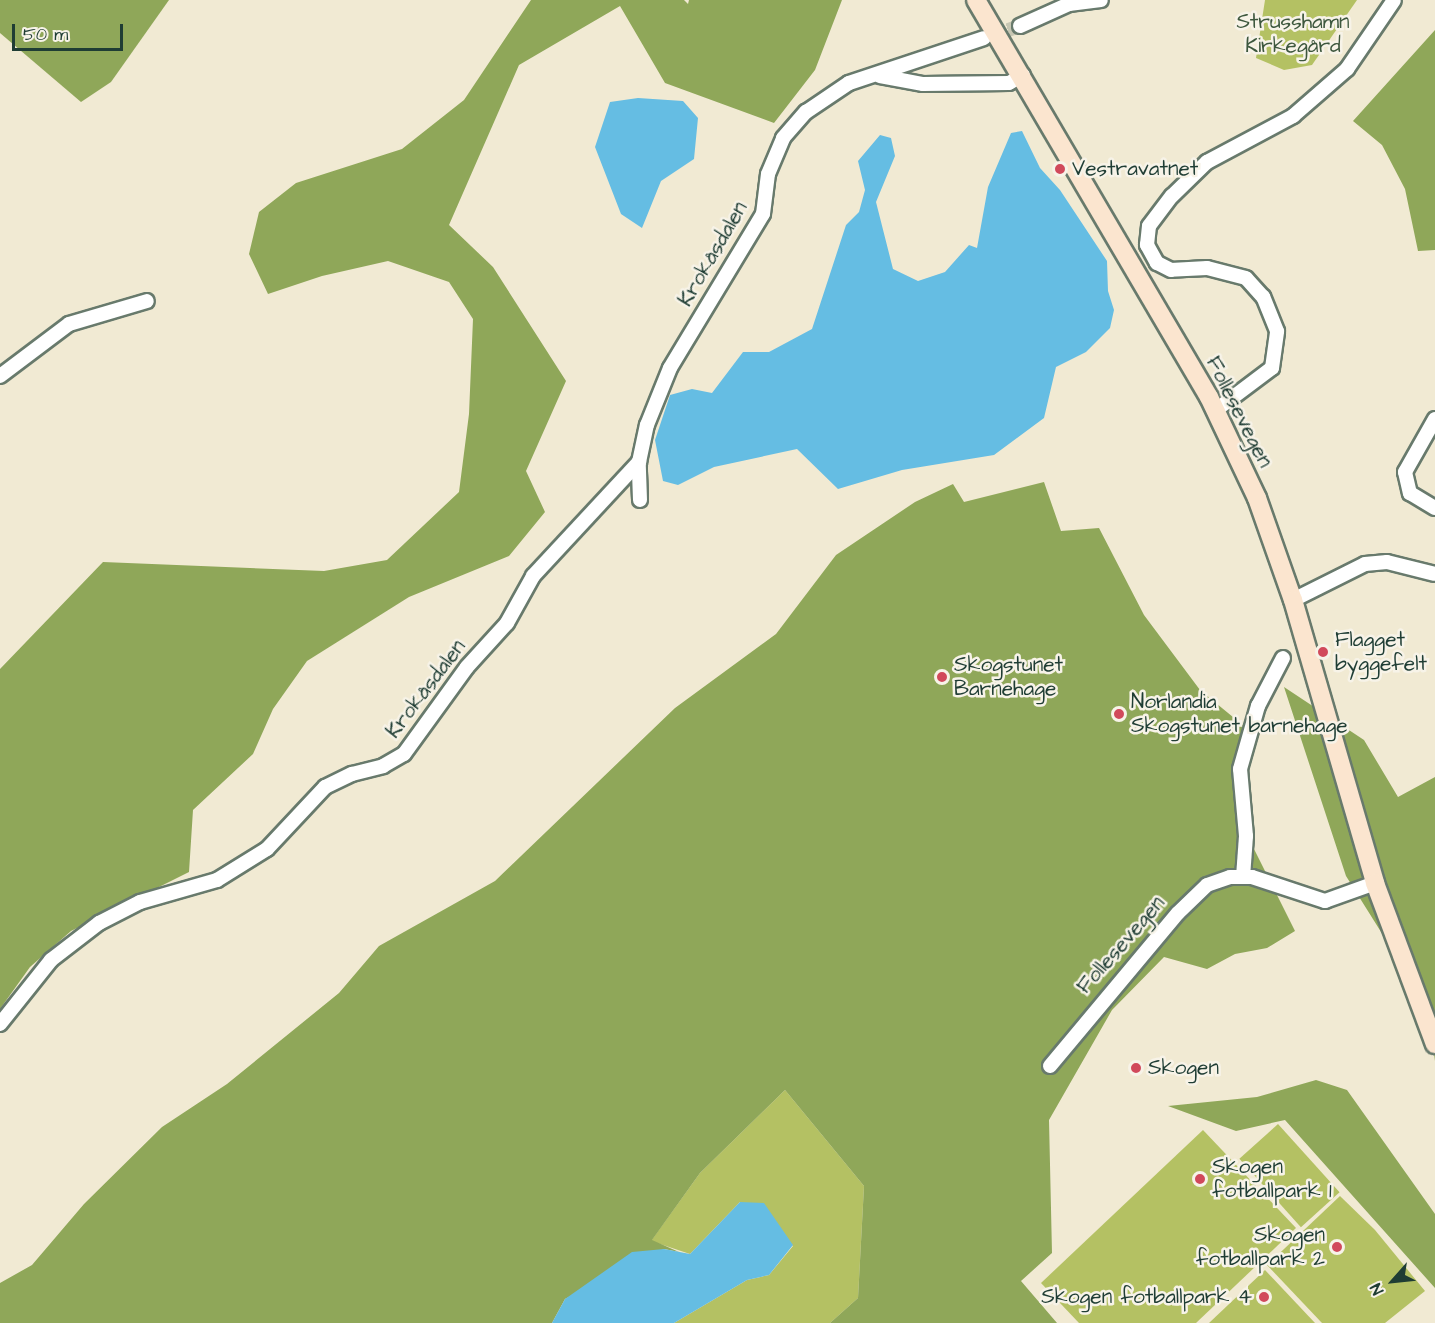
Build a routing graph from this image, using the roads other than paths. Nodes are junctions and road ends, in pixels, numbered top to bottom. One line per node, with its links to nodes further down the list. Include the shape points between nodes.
1 (976, 0): 7 (main road, Follesevegen)
2 (1101, 0): 4 (street, via 1069,4)
3 (1394, 0): 10 (street, via 1347,69 1293,116 1207,162 1172,196 1149,226 1147,245 1157,263 1170,270 1207,268 1246,278 1263,297 1278,331 1272,368)
4 (1020, 26)
5 (984, 38): 6 (street, Krokåsdalen)
6 (878, 75): 7 (street, Krokåsdalen, via 923,84 1009,83); 12 (street, Krokåsdalen, via 828,95 806,112 777,147 763,214 670,368 647,425)
7 (1023, 75): 10 (main road, Follesevegen)
8 (147, 301): 9 (street, via 69,324)
9 (0, 376)
10 (1216, 410): 16 (main road, Follesevegen, via 1257,498)
11 (1435, 419): 14 (street, via 1405,472 1410,493)
12 (639, 462): 13 (street, Krokåsdalen); 20 (street, Krokåsdalen, via 532,576 507,623 467,667 404,754 389,764 325,787 267,849 217,880 140,902 99,922 44,967)
13 (640, 500)
14 (1435, 508)
15 (1435, 574): 16 (street, via 1387,562 1365,564)
16 (1293, 600): 19 (main road, Follesevegen)
17 (1283, 658): 18 (street, via 1257,706 1240,769 1246,836)
18 (1243, 877): 19 (street, Follesevegen, via 1325,901); 22 (street, Follesevegen, via 1208,885 1178,913)
19 (1375, 883): 21 (main road, Follesevegen)
20 (0, 1024)
21 (1435, 1044)
22 (1050, 1066)

